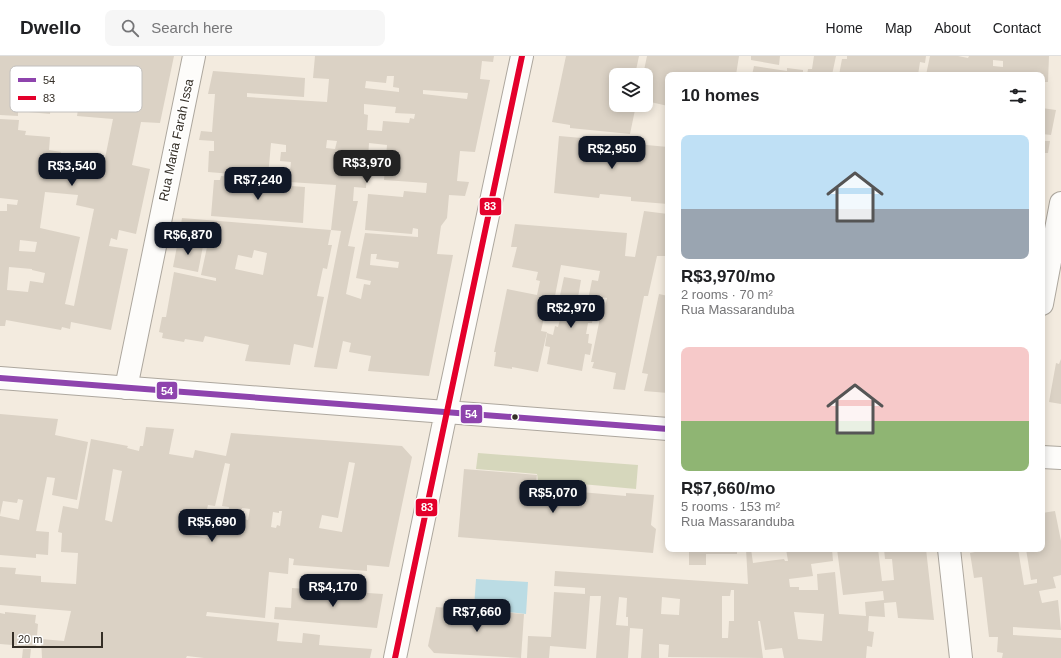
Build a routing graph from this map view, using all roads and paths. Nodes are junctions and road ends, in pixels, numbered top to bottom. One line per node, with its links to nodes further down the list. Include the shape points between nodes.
1 (194, 56): 6 (street, Rua Maria Farah Issa)
2 (522, 56): 7 (street)
3 (1061, 203): 4 (street)
4 (1045, 288)
5 (0, 378): 6 (street)
6 (126, 388): 7 (street)
7 (446, 412): 8 (street); 12 (street)
8 (665, 429)
9 (1045, 457): 10 (street)
10 (1061, 458)
11 (949, 552): 13 (street)
12 (395, 658)
13 (961, 658)

